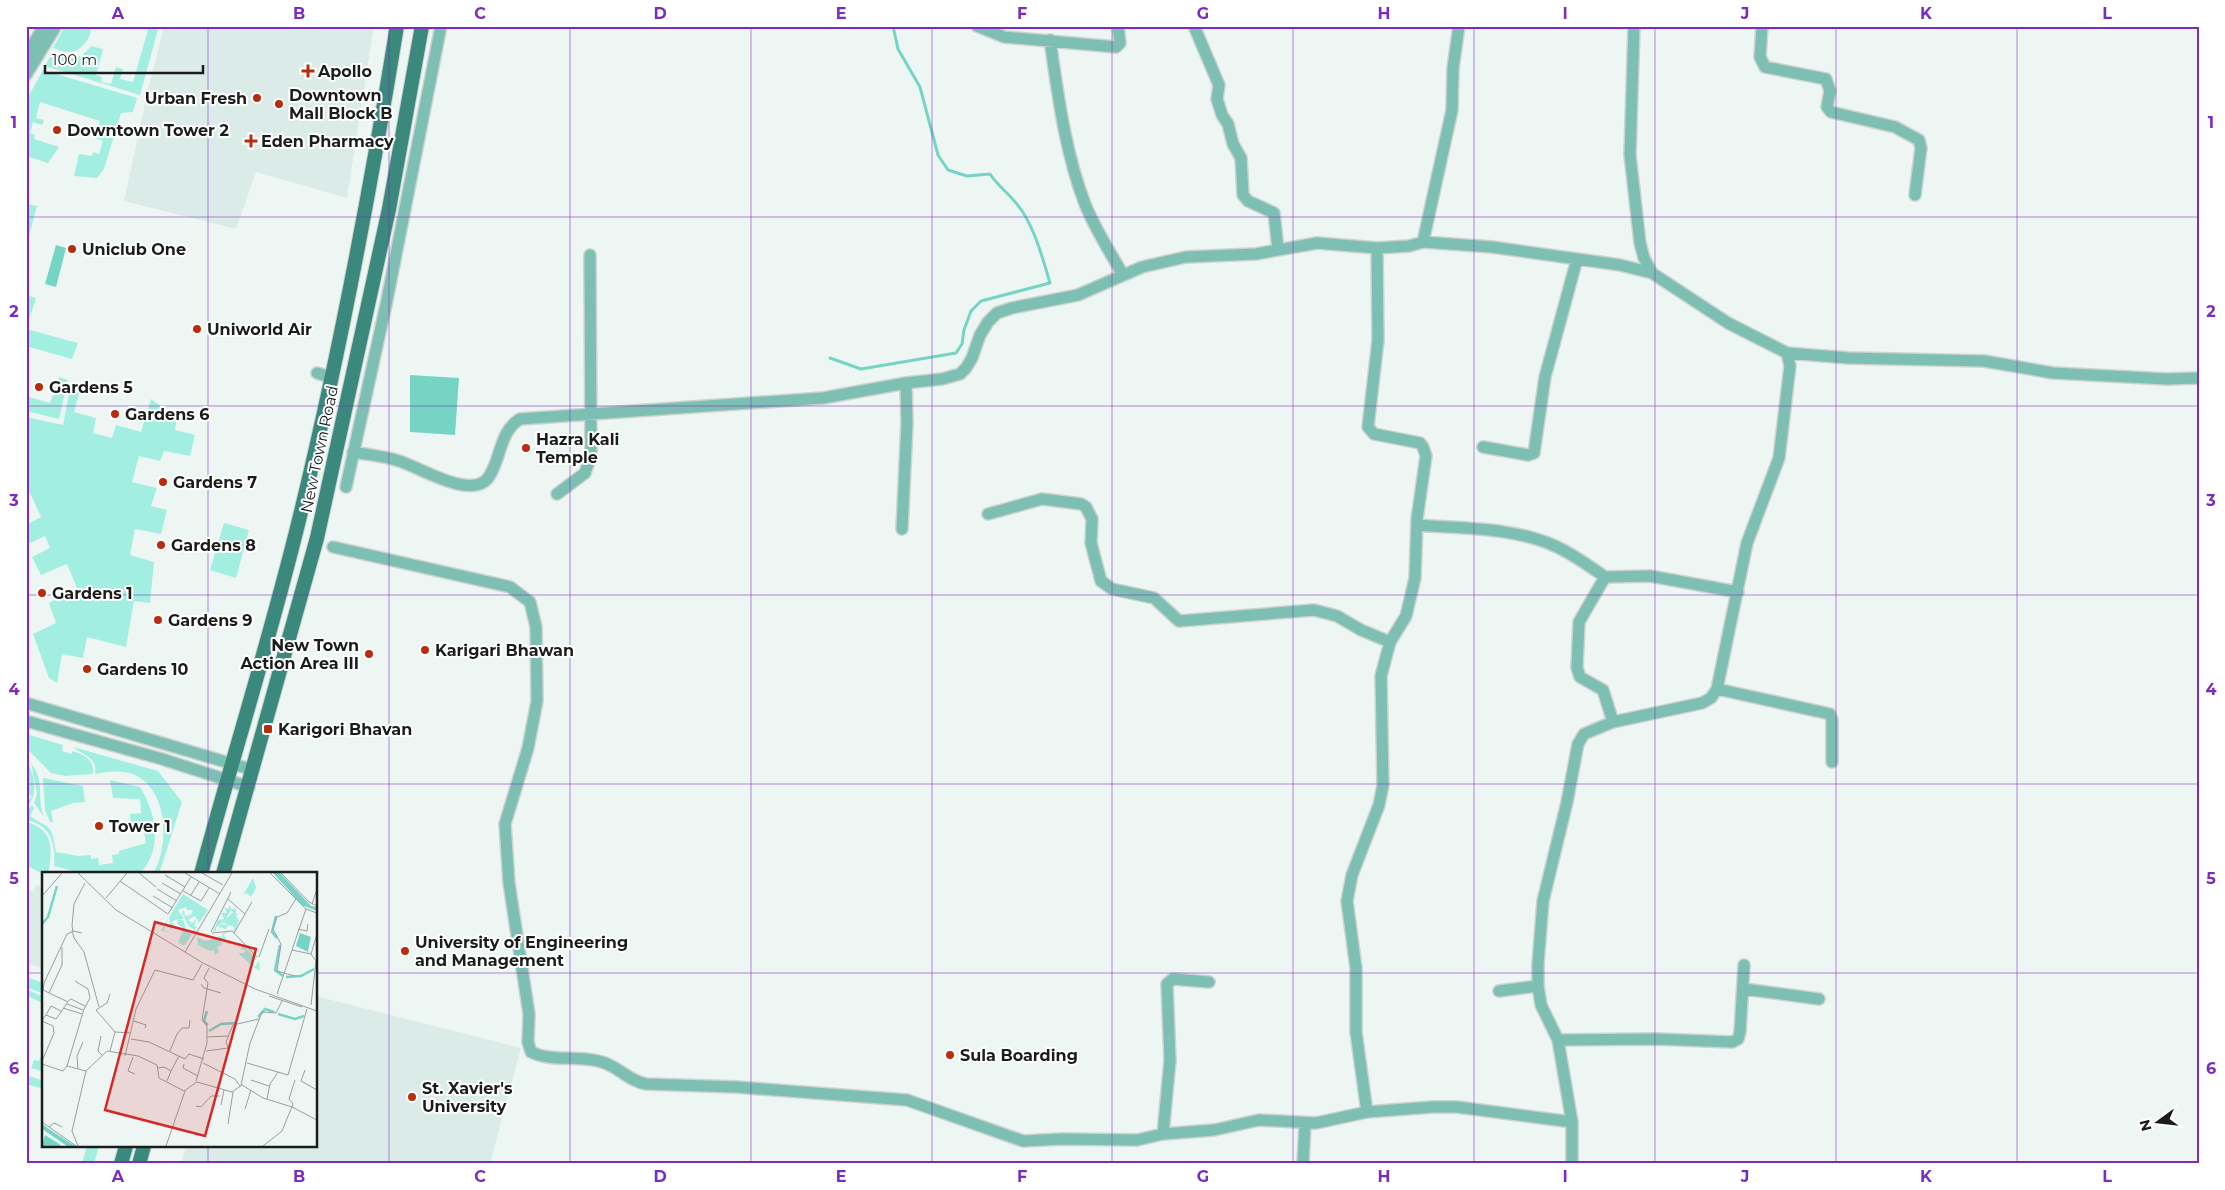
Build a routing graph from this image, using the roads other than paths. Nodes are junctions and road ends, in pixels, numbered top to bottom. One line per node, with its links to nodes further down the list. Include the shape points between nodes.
1 (44, 26): 13 (street)
2 (56, 26): 13 (street)
3 (397, 26): 44 (main road, New Town Road, via 372,183 324,375 300,518)
4 (422, 26): 45 (main road, New Town Road, via 389,209 317,538)
5 (441, 26): 29 (street)
6 (978, 26): 12 (street, via 1004,37)
7 (1118, 26): 12 (street, via 1119,45 1116,47)
8 (1194, 26): 19 (street, via 1219,85 1217,99 1241,158 1243,195 1248,201 1274,213)
9 (1459, 26): 17 (street, via 1452,68 1452,110)
10 (1634, 26): 22 (street, via 1630,156 1640,243)
11 (1762, 26): 16 (street, via 1760,57 1765,67 1826,79 1830,91 1827,107 1831,112 1895,127 1919,140 1921,148)
12 (1050, 40): 23 (street, via 1075,174 1090,215)
13 (40, 42): 14 (street); 15 (street)
14 (26, 56)
15 (26, 75)
16 (1915, 196)
17 (1423, 242): 18 (street); 21 (street, via 1492,247)
18 (1377, 248): 19 (street, via 1328,242); 33 (street, via 1378,340 1368,427 1374,434 1420,443 1424,447 1426,456)
19 (1278, 249): 23 (street, via 1244,255 1166,260)
20 (590, 255): 27 (street)
21 (1577, 259): 22 (street); 28 (street, via 1545,377 1534,453 1528,455)
22 (1652, 273): 24 (street, via 1728,323)
23 (1123, 275): 26 (street, via 1078,295 997,313 980,335 972,358 960,374)
24 (1787, 353): 25 (street, via 1984,361 2053,373); 37 (street, via 1790,366 1782,444 1747,543)
25 (2199, 378)
26 (906, 383): 27 (street, via 823,398); 34 (street)
27 (590, 414): 29 (street, via 531,417 511,424 491,475 485,483 476,485 450,482 387,457); 31 (street, via 591,455 585,473)
28 (1483, 447)
29 (354, 452): 30 (street)
30 (346, 488)
31 (557, 494)
32 (988, 514): 38 (street, via 1042,498 1081,504 1092,519 1091,543 1101,581 1112,589 1154,598 1179,621 1314,610 1337,616)
33 (1418, 525): 36 (street, via 1536,538 1567,552); 38 (street, via 1416,570 1409,605)
34 (902, 529)
35 (333, 547): 60 (street, via 506,585 530,602 536,627 537,701 528,748 505,824 509,883 529,1014 530,1052 541,1057 599,1061 634,1082 646,1084 736,1087 907,1100 1023,1141 1126,1141)
36 (1605, 577): 37 (street, via 1650,576); 42 (street, via 1579,622 1577,668 1583,679 1603,690)
37 (1738, 592): 39 (street)
38 (1390, 642): 57 (street, via 1380,685 1383,786 1352,875 1347,901 1356,968 1356,1039)
39 (1718, 689): 42 (street, via 1702,703); 43 (street, via 1830,714)
40 (26, 703): 44 (street)
41 (26, 721): 46 (street)
42 (1613, 722): 52 (street, via 1584,734 1578,744 1543,901)
43 (1832, 762)
44 (232, 764): 45 (street); 46 (main road, New Town Road)
45 (253, 770): 47 (main road, New Town Road)
46 (227, 780): 47 (street); 48 (main road)
47 (249, 787): 49 (main road, New Town Road)
48 (202, 872)
49 (224, 872)
50 (1744, 965): 53 (street)
51 (1209, 982): 60 (street, via 1168,982 1170,1060)
52 (1538, 986): 54 (street); 56 (street, via 1541,1005)
53 (1744, 989): 55 (street); 56 (street, via 1740,1032 1738,1039 1732,1042)
54 (1500, 991)
55 (1819, 999)
56 (1558, 1040): 58 (street)
57 (1367, 1112): 58 (street, via 1457,1107); 59 (street)
58 (1572, 1122): 66 (street)
59 (1306, 1124): 60 (street, via 1258,1120 1214,1130); 65 (street)
60 (1163, 1134)
61 (125, 1148): 63 (main road)
62 (143, 1148): 64 (main road)
63 (121, 1164)
64 (139, 1164)
65 (1303, 1164)
66 (1572, 1164)

